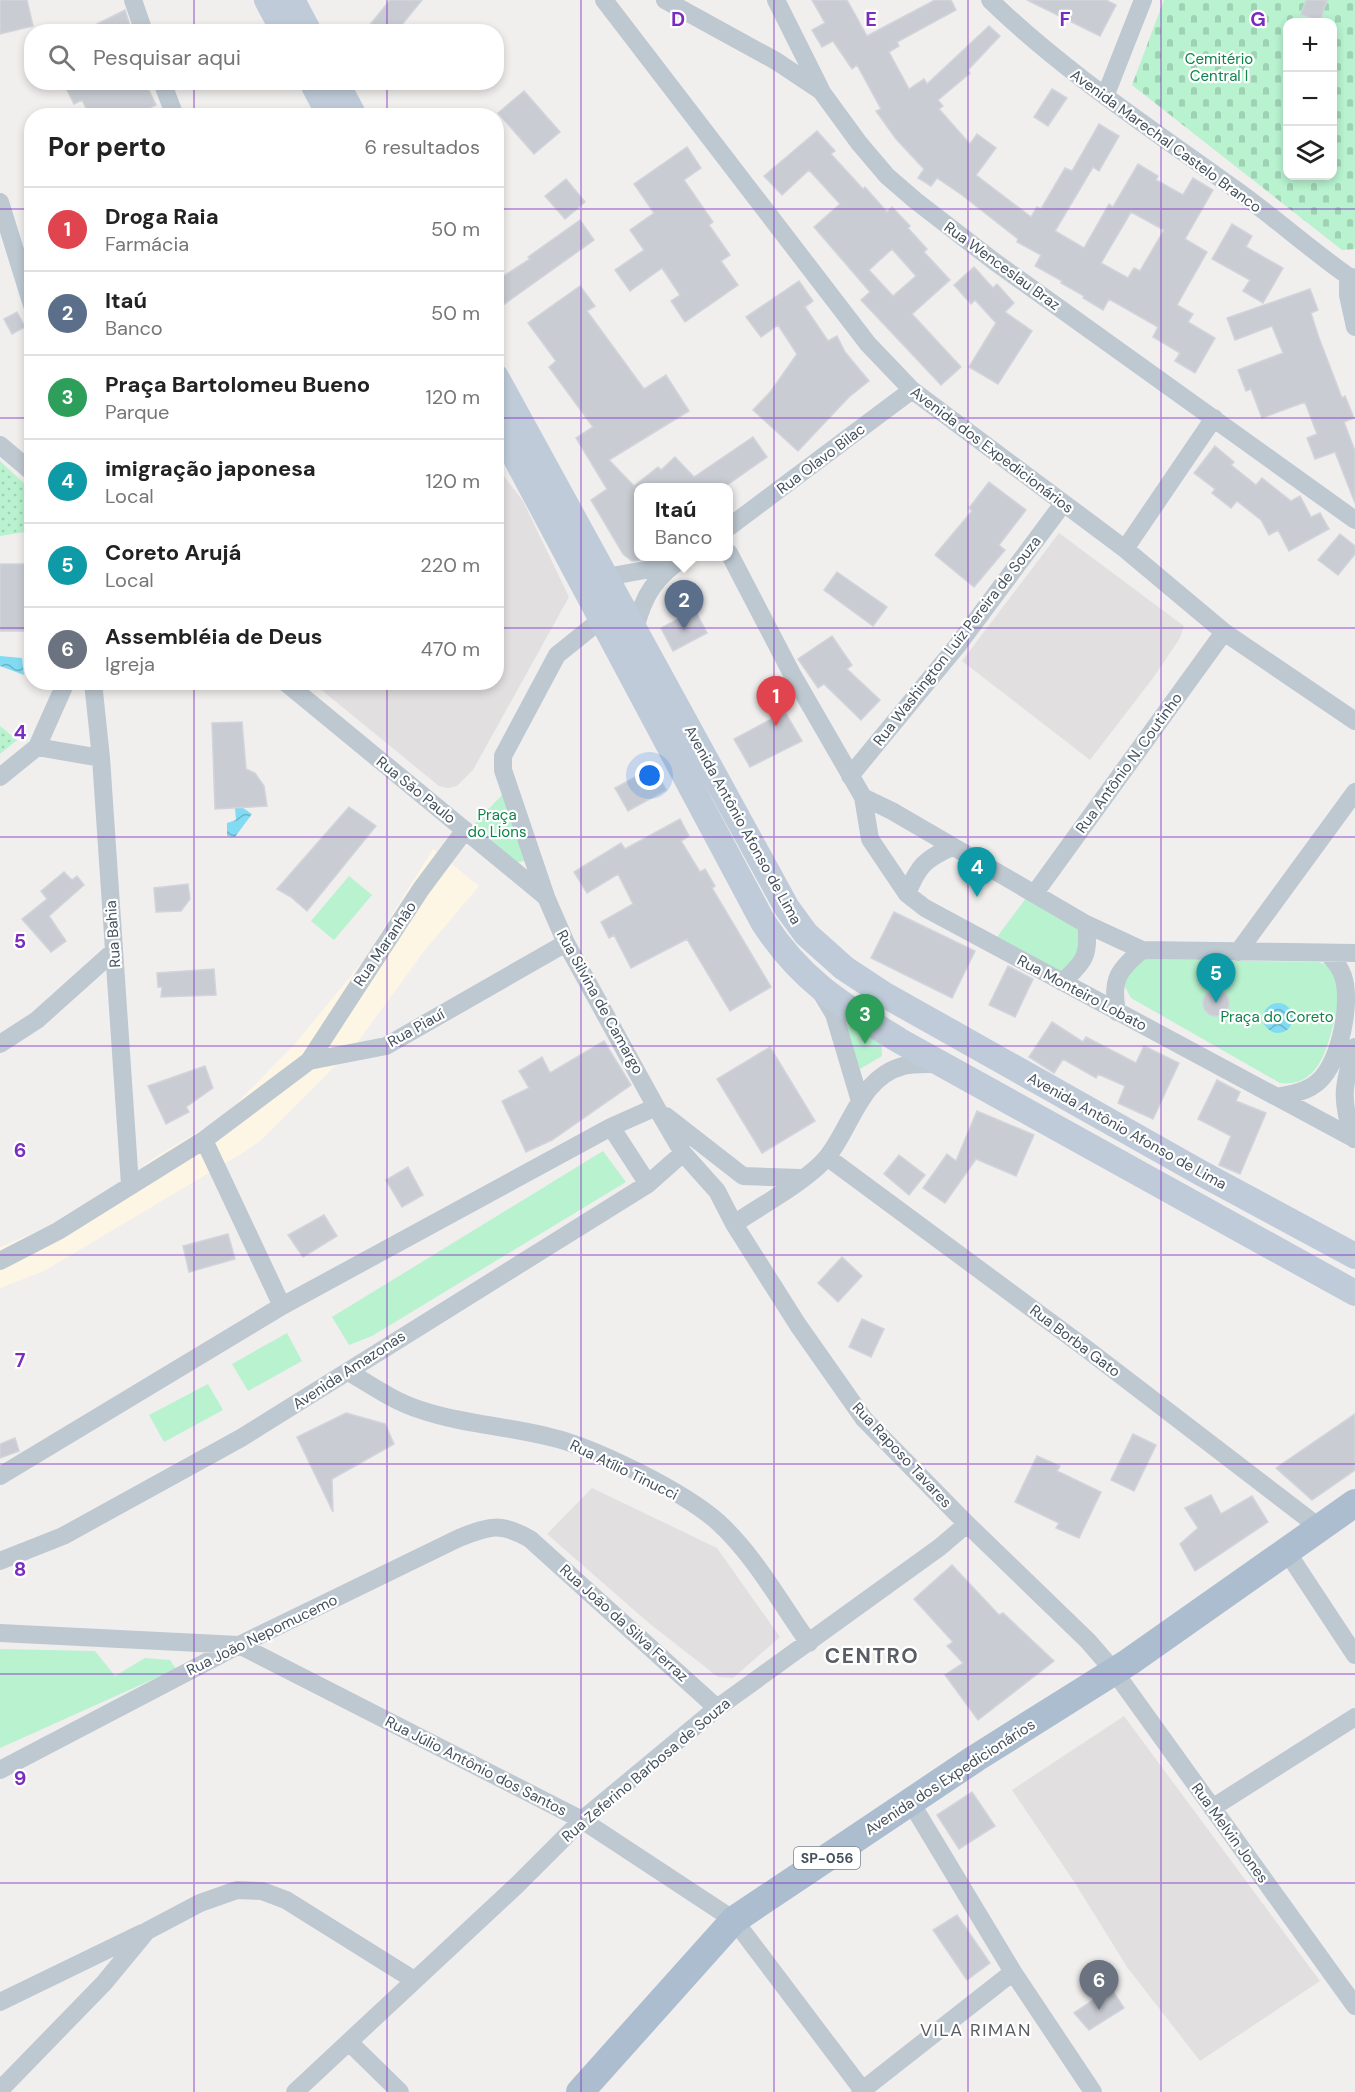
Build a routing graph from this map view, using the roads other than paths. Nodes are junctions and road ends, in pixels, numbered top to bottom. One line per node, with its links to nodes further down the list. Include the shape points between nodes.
1 (133, 0): 9 (street)
2 (267, 0): 10 (main road)
3 (292, 0): 11 (main road)
4 (604, 0): 24 (street, Avenida dos Expedicionários, via 868,344)
5 (665, 0): 15 (street, Rua Wenceslau Braz, via 776,61)
6 (776, 0): 15 (street)
7 (990, 0): 16 (street, Avenida Marechal Castelo Branco, via 1075,75)
8 (1143, 0): 16 (street)
9 (141, 24)
10 (280, 24)
11 (305, 24)
12 (165, 90): 17 (street)
13 (316, 90): 18 (main road)
14 (340, 90): 19 (main road)
15 (821, 91): 26 (street, Rua Wenceslau Braz, via 887,176 916,201)
16 (1106, 94): 21 (street, Avenida Marechal Castelo Branco, via 1241,193 1307,248)
17 (172, 108)
18 (326, 108)
19 (350, 108)
20 (0, 202): 22 (street)
21 (1352, 275): 23 (street, via 1348,295)
22 (24, 278)
23 (1355, 327)
24 (912, 390): 30 (street, Avenida dos Expedicionários); 32 (street, Rua Olavo Bilac)
25 (504, 393): 33 (main road, Avenida Antônio Afonso de Lima)
26 (1214, 418): 31 (street, Rua Wenceslau Braz); 34 (street)
27 (504, 433): 33 (main road, Avenida Antônio Afonso de Lima)
28 (0, 445): 29 (street)
29 (24, 465)
30 (1062, 505): 34 (street, Avenida dos Expedicionários); 48 (street, Rua Washington Luiz Pereira de Souza, via 957,646)
31 (1355, 520)
32 (733, 524)
33 (566, 526): 37 (main road, Avenida Antônio Afonso de Lima); 38 (main road, Avenida Antônio Afonso de Lima)
34 (1125, 549): 40 (street, Avenida dos Expedicionários)
35 (680, 561): 37 (street); 39 (street, via 643,599)
36 (733, 561): 48 (street)
37 (606, 577): 39 (main road, Avenida Antônio Afonso de Lima)
38 (603, 618): 41 (main road, Avenida Antônio Afonso de Lima); 56 (street, via 557,655 503,756 503,770)
39 (634, 630): 41 (main road, Avenida Antônio Afonso de Lima)
40 (1224, 632): 45 (street, Avenida dos Expedicionários); 54 (street, Rua Antônio N. Coutinho)
41 (644, 670): 57 (main road, Avenida Antônio Afonso de Lima); 58 (main road, Avenida Antônio Afonso de Lima)
42 (62, 690): 46 (street)
43 (94, 690): 47 (street, Rua Bahia)
44 (295, 690): 52 (street, Rua São Paulo)
45 (1355, 721)
46 (37, 747): 47 (street); 49 (street)
47 (101, 758): 62 (street, Rua Bahia)
48 (850, 776): 51 (street)
49 (0, 777)
50 (1355, 792): 63 (street)
51 (863, 797): 53 (street); 55 (street, Rua Monteiro Lobato, via 870,839)
52 (465, 830): 56 (street, Rua São Paulo); 73 (street, Rua Maranhão, via 393,931)
53 (952, 847): 54 (street); 55 (street, via 924,862)
54 (1035, 893): 59 (street)
55 (907, 894): 66 (street, Rua Monteiro Lobato, via 925,908)
56 (546, 897): 60 (street, Rua Silvina de Camargo)
57 (787, 908): 58 (main road); 70 (main road, Avenida Antônio Afonso de Lima, via 806,934 844,968)
58 (763, 922): 67 (main road, Avenida Antônio Afonso de Lima, via 783,952)
59 (1086, 924): 61 (street); 66 (street, via 1088,951 1081,964)
60 (566, 943): 73 (street, Rua Piauí, via 386,1046); 77 (street, Rua Silvina de Camargo)
61 (1143, 950): 63 (street); 68 (street, via 1128,961 1115,982)
62 (114, 951): 71 (street, via 37,1020); 86 (street, Rua Bahia)
63 (1239, 952): 65 (street)
64 (1355, 953): 65 (street)
65 (1328, 954): 69 (street, via 1344,977)
66 (1062, 981): 68 (street, Rua Monteiro Lobato)
67 (816, 985): 74 (main road, Avenida Antônio Afonso de Lima, via 861,1017); 76 (street, via 834,1014)
68 (1117, 1011): 75 (street, Rua Monteiro Lobato)
69 (1348, 1034): 75 (street, via 1328,1072 1318,1082)
70 (958, 1038): 74 (main road); 89 (main road, Avenida Antônio Afonso de Lima)
71 (0, 1044)
72 (1355, 1047): 79 (street, via 1346,1076 1343,1109)
73 (309, 1061): 80 (street, Rua Piauí)
74 (943, 1064): 76 (street, via 904,1065 885,1073); 91 (main road, Avenida Antônio Afonso de Lima)
75 (1277, 1097): 79 (street, Rua Monteiro Lobato)
76 (860, 1101): 82 (street)
77 (656, 1107): 78 (street); 81 (street, Rua Silvina de Camargo); 83 (street)
78 (610, 1127): 85 (street); 92 (street)
79 (1354, 1139)
80 (204, 1140): 86 (street); 92 (street)
81 (683, 1153): 85 (street, Avenida Amazonas); 87 (street, Rua Raposo Tavares)
82 (827, 1157): 84 (street); 97 (street, Rua Borba Gato)
83 (743, 1176): 84 (street); 87 (street)
84 (801, 1178): 88 (street)
85 (648, 1184): 93 (street, Avenida Amazonas, via 372,1353)
86 (130, 1185): 90 (street, via 58,1231)
87 (717, 1191): 88 (street, Rua Raposo Tavares)
88 (734, 1224): 96 (street, Rua Raposo Tavares, via 864,1419)
89 (1355, 1256)
90 (0, 1261)
91 (1355, 1293)
92 (282, 1306): 94 (street)
93 (349, 1371): 100 (street, Avenida Amazonas, via 241,1438 63,1536); 102 (street, Rua Atílio Tinucci, via 420,1410 570,1442 697,1506 740,1547)
94 (0, 1476)
95 (1355, 1503): 97 (main road, Avenida dos Expedicionários / SP-056)
96 (967, 1524): 102 (street, Rua Zeferino Barbosa de Souza); 105 (street, Rua Raposo Tavares)
97 (1320, 1528): 99 (main road, Avenida dos Expedicionários / SP-056)
98 (530, 1539): 103 (street, Rua João Nepomucemo, via 511,1529 486,1528); 106 (street, Rua João da Silva Ferraz)
99 (1287, 1551): 104 (street); 105 (main road, Avenida dos Expedicionários / SP-056)
100 (0, 1562)
101 (0, 1632): 103 (street)
102 (809, 1643): 106 (street, Rua Zeferino Barbosa de Souza)
103 (239, 1645): 108 (street, Rua João Nepomucemo); 111 (street, Rua Júlio Antônio dos Santos)
104 (1355, 1655)
105 (1114, 1671): 109 (main road, Avenida dos Expedicionários / SP-056); 110 (street, Rua Melvin Jones)
106 (717, 1708): 111 (street, Rua Zeferino Barbosa de Souza)
107 (1355, 1717): 110 (street)
108 (0, 1770)
109 (910, 1801): 112 (main road, Avenida dos Expedicionários / SP-056); 114 (street)
110 (1212, 1808): 116 (street, Rua Melvin Jones)
111 (582, 1820): 112 (street, Rua Júlio Antônio dos Santos); 115 (street, Rua Zeferino Barbosa de Souza)
112 (734, 1920): 119 (main road, Avenida dos Expedicionários / SP-056); 121 (street, Rua Júlio Antônio dos Santos)
113 (147, 1931): 115 (street, via 200,1903 237,1890 262,1892 286,1900); 117 (street); 120 (street, via 104,1983)
114 (1013, 1972): 121 (street); 124 (street)
115 (414, 1980): 118 (street, Rua Zeferino Barbosa de Souza)
116 (1352, 1996)
117 (0, 2001)
118 (349, 2042): 122 (street, Rua Zeferino Barbosa de Souza); 123 (street)
119 (589, 2088)
120 (0, 2090)
121 (862, 2091)
122 (295, 2092)
123 (400, 2092)
124 (1093, 2092)

